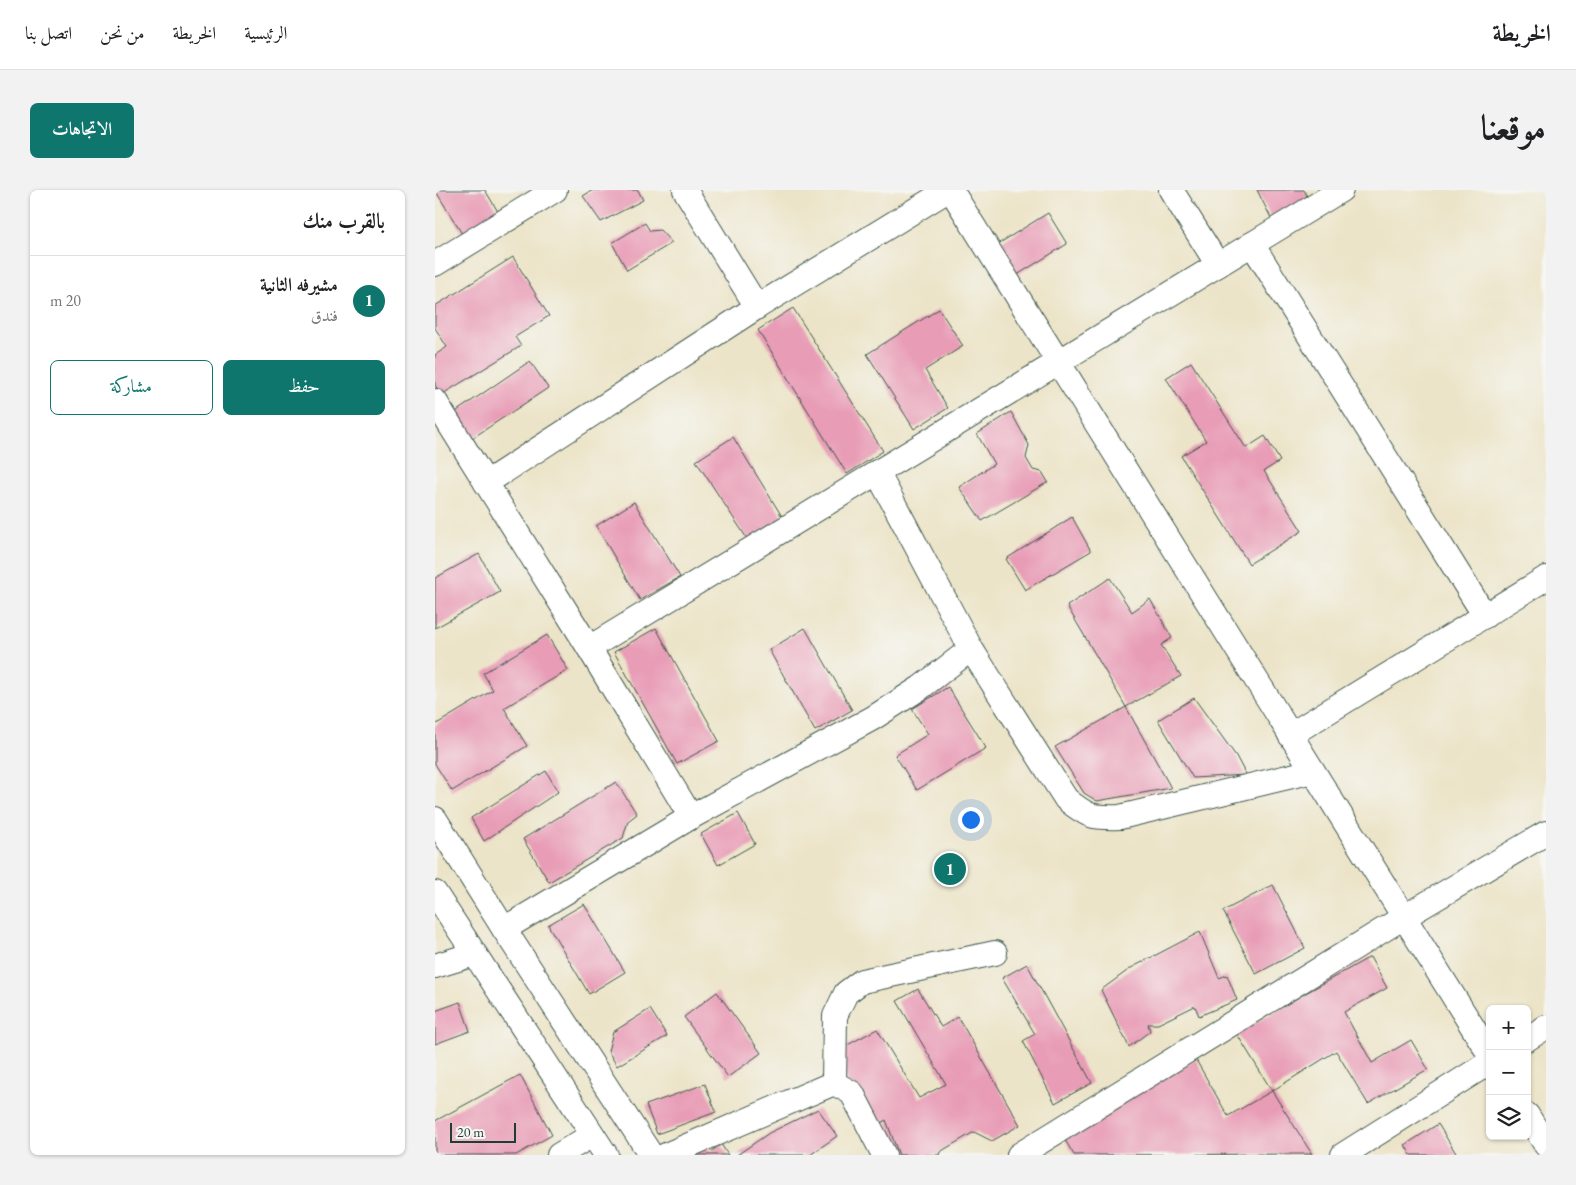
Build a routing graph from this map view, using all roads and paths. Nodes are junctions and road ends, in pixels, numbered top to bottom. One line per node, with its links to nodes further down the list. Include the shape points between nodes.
1 (555, 190): 7 (street)
2 (685, 190): 9 (street)
3 (950, 190): 9 (street); 10 (street)
4 (1171, 190): 8 (street)
5 (1341, 190): 6 (street)
6 (1252, 244): 8 (street); 15 (street)
7 (435, 264)
8 (1218, 265): 10 (street)
9 (757, 307): 13 (street)
10 (1058, 362): 12 (street); 18 (street)
11 (435, 401): 13 (street)
12 (877, 472): 16 (street); 17 (street)
13 (486, 483): 16 (street)
14 (1546, 578): 15 (street)
15 (1485, 616): 18 (street)
16 (589, 648): 20 (street)
17 (971, 649): 19 (street, via 1066,799 1096,818 1120,817); 20 (street, via 920,688 873,718)
18 (1290, 735): 19 (street)
19 (1313, 771): 24 (street)
20 (691, 817): 25 (street)
21 (435, 819): 25 (street)
22 (1546, 833): 24 (street)
23 (435, 893): 26 (street)
24 (1404, 917): 31 (street); 42 (street)
25 (504, 929): 39 (street)
26 (474, 954): 28 (street); 35 (street)
27 (995, 954): 33 (street, via 862,981 846,992 835,1016)
28 (435, 966)
29 (1546, 1027): 30 (street)
30 (1531, 1036)
31 (1487, 1050)
32 (1486, 1065): 43 (street)
33 (834, 1083): 40 (street); 41 (street, via 852,1093)
34 (1531, 1121): 36 (street)
35 (592, 1135): 37 (street); 38 (street)
36 (1546, 1145)
37 (559, 1155)
38 (606, 1155)
39 (651, 1155)
40 (666, 1155)
41 (884, 1155)
42 (1019, 1155)
43 (1343, 1155)

